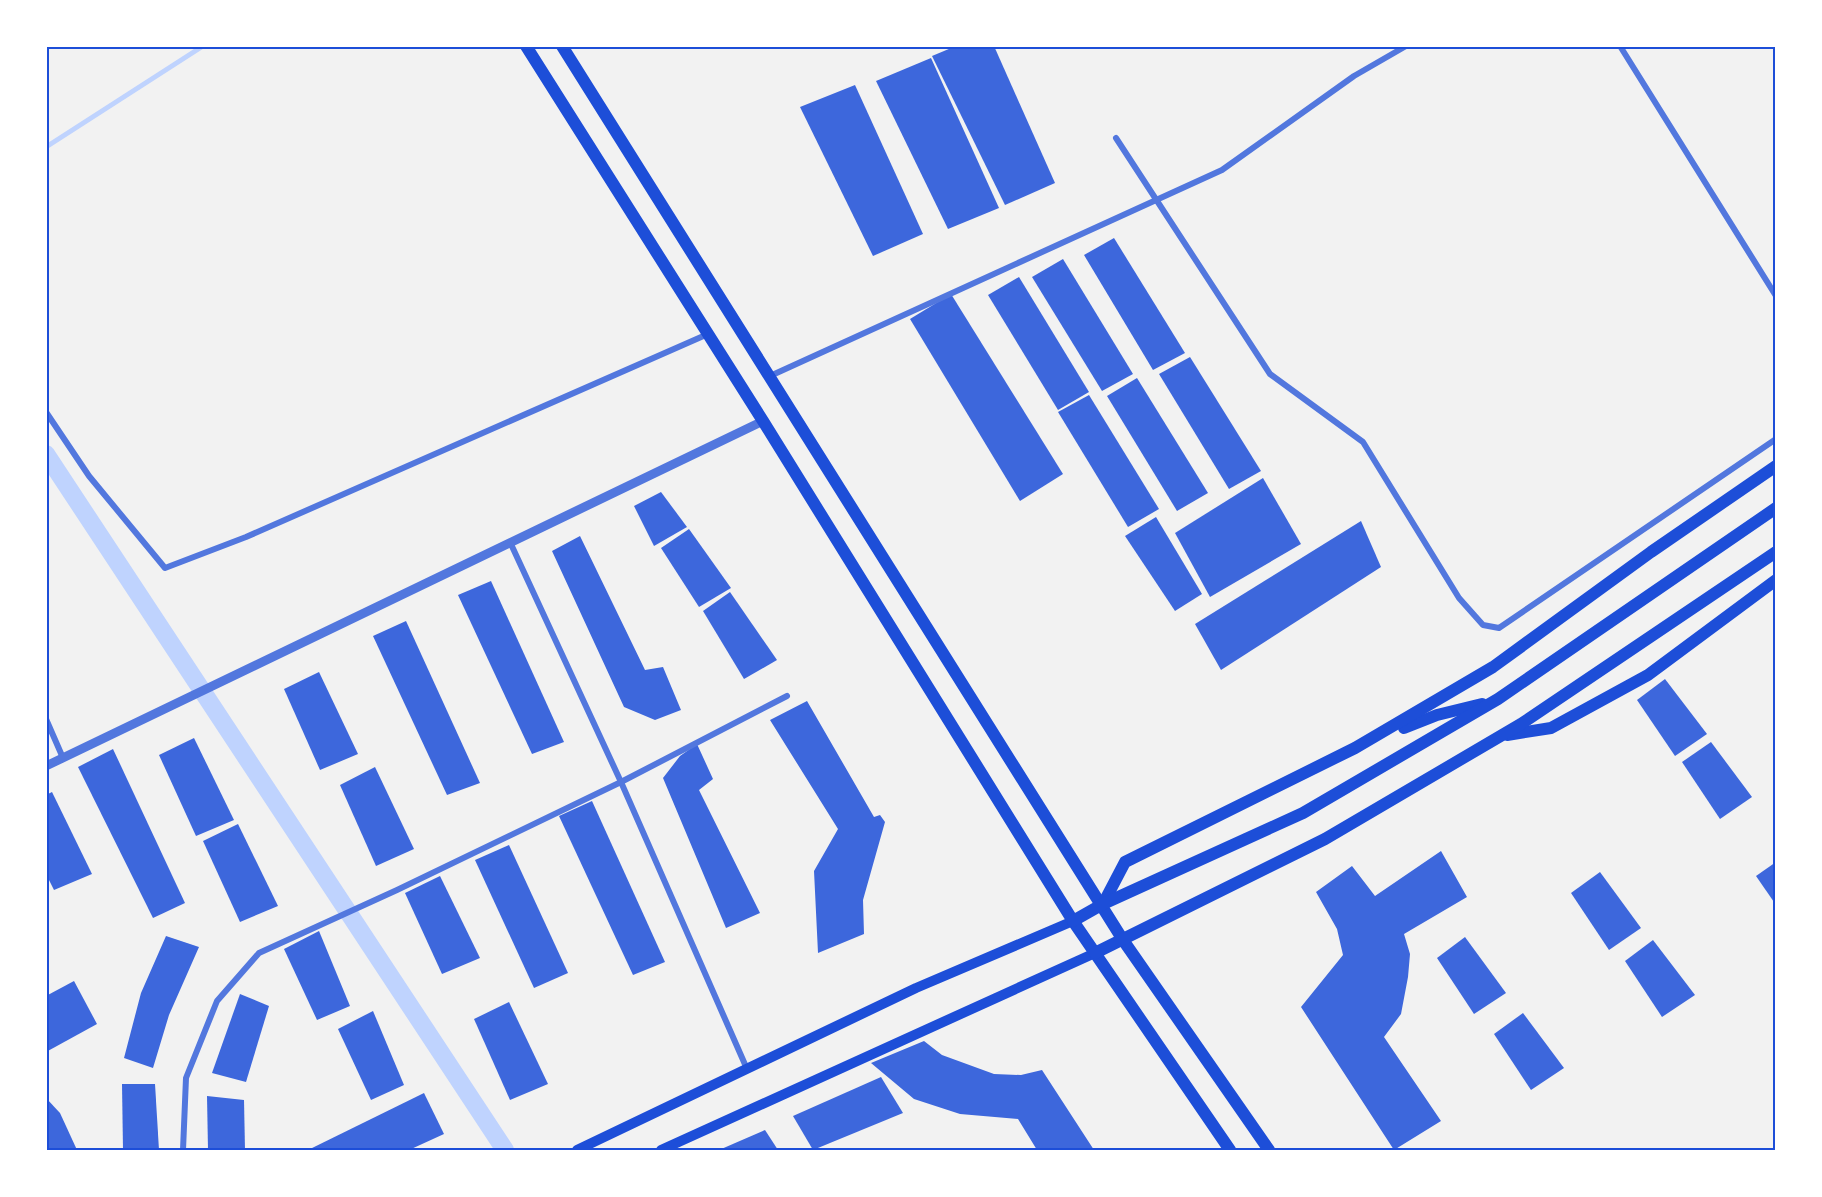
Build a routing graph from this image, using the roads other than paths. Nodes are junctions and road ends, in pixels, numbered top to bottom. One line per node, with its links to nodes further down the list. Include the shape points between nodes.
1 (525, 46): 8 (main road)
2 (562, 46): 9 (main road)
3 (1406, 46): 6 (street, via 1354,76 1222,170)
4 (1620, 46): 7 (street)
5 (1116, 138): 6 (street)
6 (1156, 200): 9 (street); 12 (street, via 1270,374 1363,442 1459,598 1483,625 1499,628)
7 (1776, 296)
8 (708, 334): 10 (street, via 246,537 165,568 89,476); 11 (main road)
9 (770, 376): 26 (main road)
10 (46, 412)
11 (763, 421): 15 (street); 27 (main road)
12 (1776, 439)
13 (1776, 466): 22 (main road, via 1493,667)
14 (1776, 508): 19 (main road)
15 (510, 542): 23 (street); 25 (street)
16 (1776, 552): 21 (main road)
17 (1776, 580): 21 (main road, via 1648,675 1551,728)
18 (787, 696): 25 (street)
19 (1498, 699): 22 (main road, via 1437,715); 26 (main road, via 1303,813)
20 (46, 719): 23 (street)
21 (1500, 736): 28 (main road, via 1324,839)
22 (1355, 748): 26 (main road, via 1125,862)
23 (63, 758): 24 (street)
24 (46, 766)
25 (621, 782): 30 (street); 31 (street, via 259,953 217,1001 186,1078)
26 (1103, 904): 27 (main road); 28 (main road)
27 (1073, 921): 29 (main road); 30 (main road, via 916,988)
28 (1124, 940): 29 (main road); 35 (main road)
29 (1095, 953): 33 (main road); 34 (main road)
30 (747, 1069): 32 (main road)
31 (183, 1150)
32 (577, 1150)
33 (661, 1150)
34 (1230, 1150)
35 (1269, 1150)

